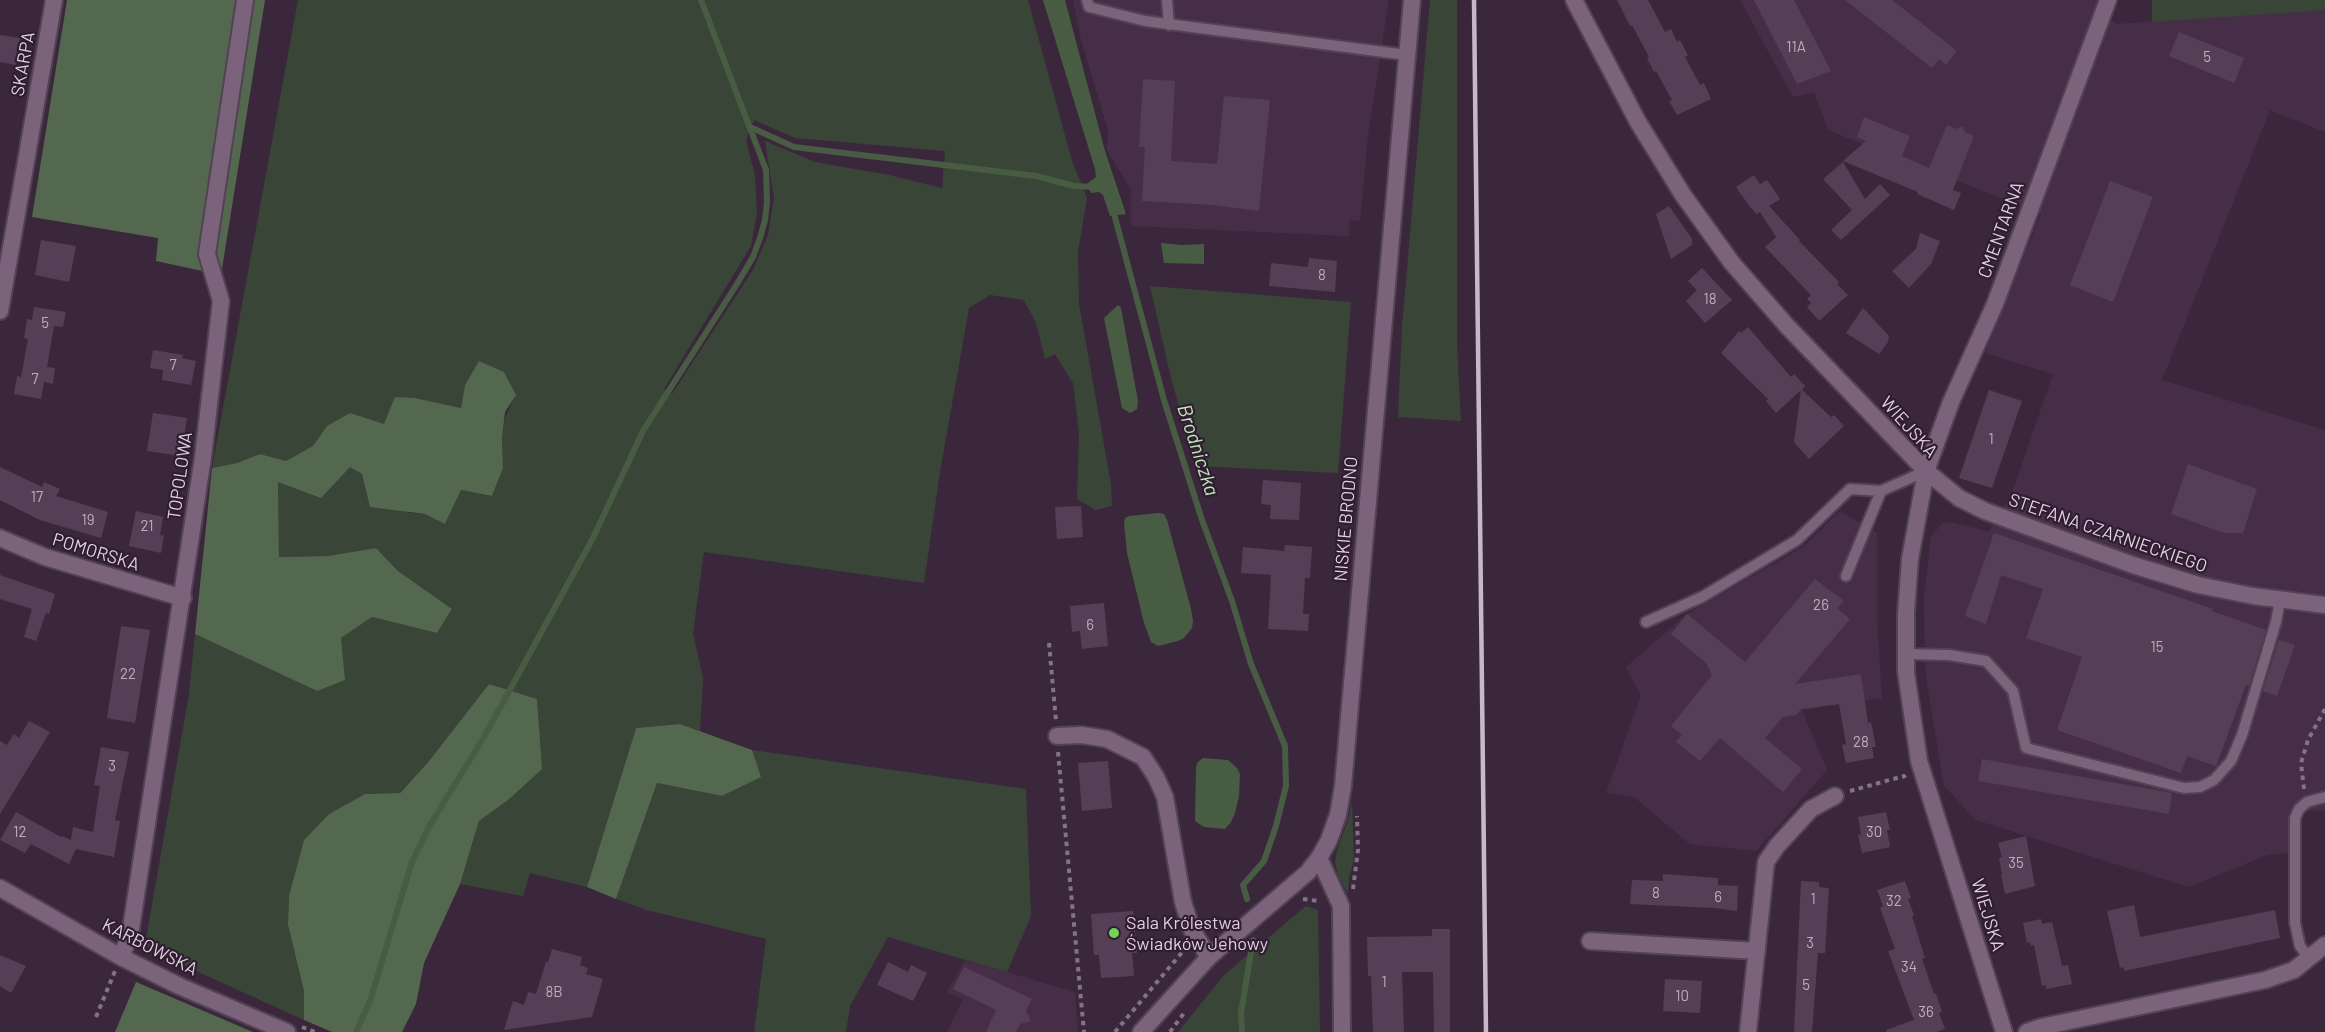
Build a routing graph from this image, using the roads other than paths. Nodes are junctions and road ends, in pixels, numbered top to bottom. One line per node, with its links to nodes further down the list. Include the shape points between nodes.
1 (54, 0): 10 (street, SKARPA)
2 (245, 0): 15 (street, TOPOLOWA, via 207,254 221,301)
3 (1087, 0): 8 (lane, via 1089,7)
4 (1167, 0): 8 (lane)
5 (1412, 0): 9 (street, NISKIE BRODNO)
6 (1574, 0): 11 (street, WIEJSKA, via 1638,122 1683,195 1732,262 1787,326)
7 (2108, 0): 11 (street, CMENTARNA, via 1995,304 1951,402)
8 (1168, 25): 9 (lane)
9 (1407, 55): 23 (street, NISKIE BRODNO, via 1342,786 1338,815)
10 (0, 311)
11 (1926, 471): 12 (lane); 16 (street, STEFANA CZARNIECKIEGO, via 1959,498 2044,534 2198,585); 19 (street, WIEJSKA, via 1910,559)
12 (1881, 491): 14 (lane); 18 (lane, via 1850,489 1797,540 1702,597)
13 (0, 537): 15 (street, POMORSKA, via 45,557)
14 (1846, 576)
15 (183, 598): 28 (street, TOPOLOWA, via 130,935)
16 (2280, 600): 17 (street, STEFANA CZARNIECKIEGO); 19 (lane, via 2242,735 2231,760 2214,780 2200,787 2184,788 2026,748 2013,691 1986,662 1949,655)
17 (2325, 605)
18 (1646, 622)
19 (1906, 654): 35 (street, WIEJSKA, via 1919,761)
20 (1057, 736): 29 (street, via 1107,739 1143,757 1165,797 1183,902 1192,930)
21 (1835, 796): 27 (street, via 1811,809 1766,862)
22 (2325, 797): 30 (lane, via 2307,802 2295,818 2295,923 2300,946)
23 (1319, 858): 29 (street); 33 (street, via 1341,906)
24 (0, 888): 28 (street, KARBOWSKA)
25 (1590, 941): 27 (street)
26 (2325, 945): 30 (street)
27 (1757, 951): 34 (street)
28 (121, 957): 31 (street, KARBOWSKA)
29 (1209, 957): 32 (street)
30 (2309, 958): 36 (street, via 2294,970 2265,980)
31 (286, 1032)
32 (1141, 1032)
33 (1342, 1032)
34 (1748, 1032)
35 (2004, 1032)
36 (2026, 1032)

